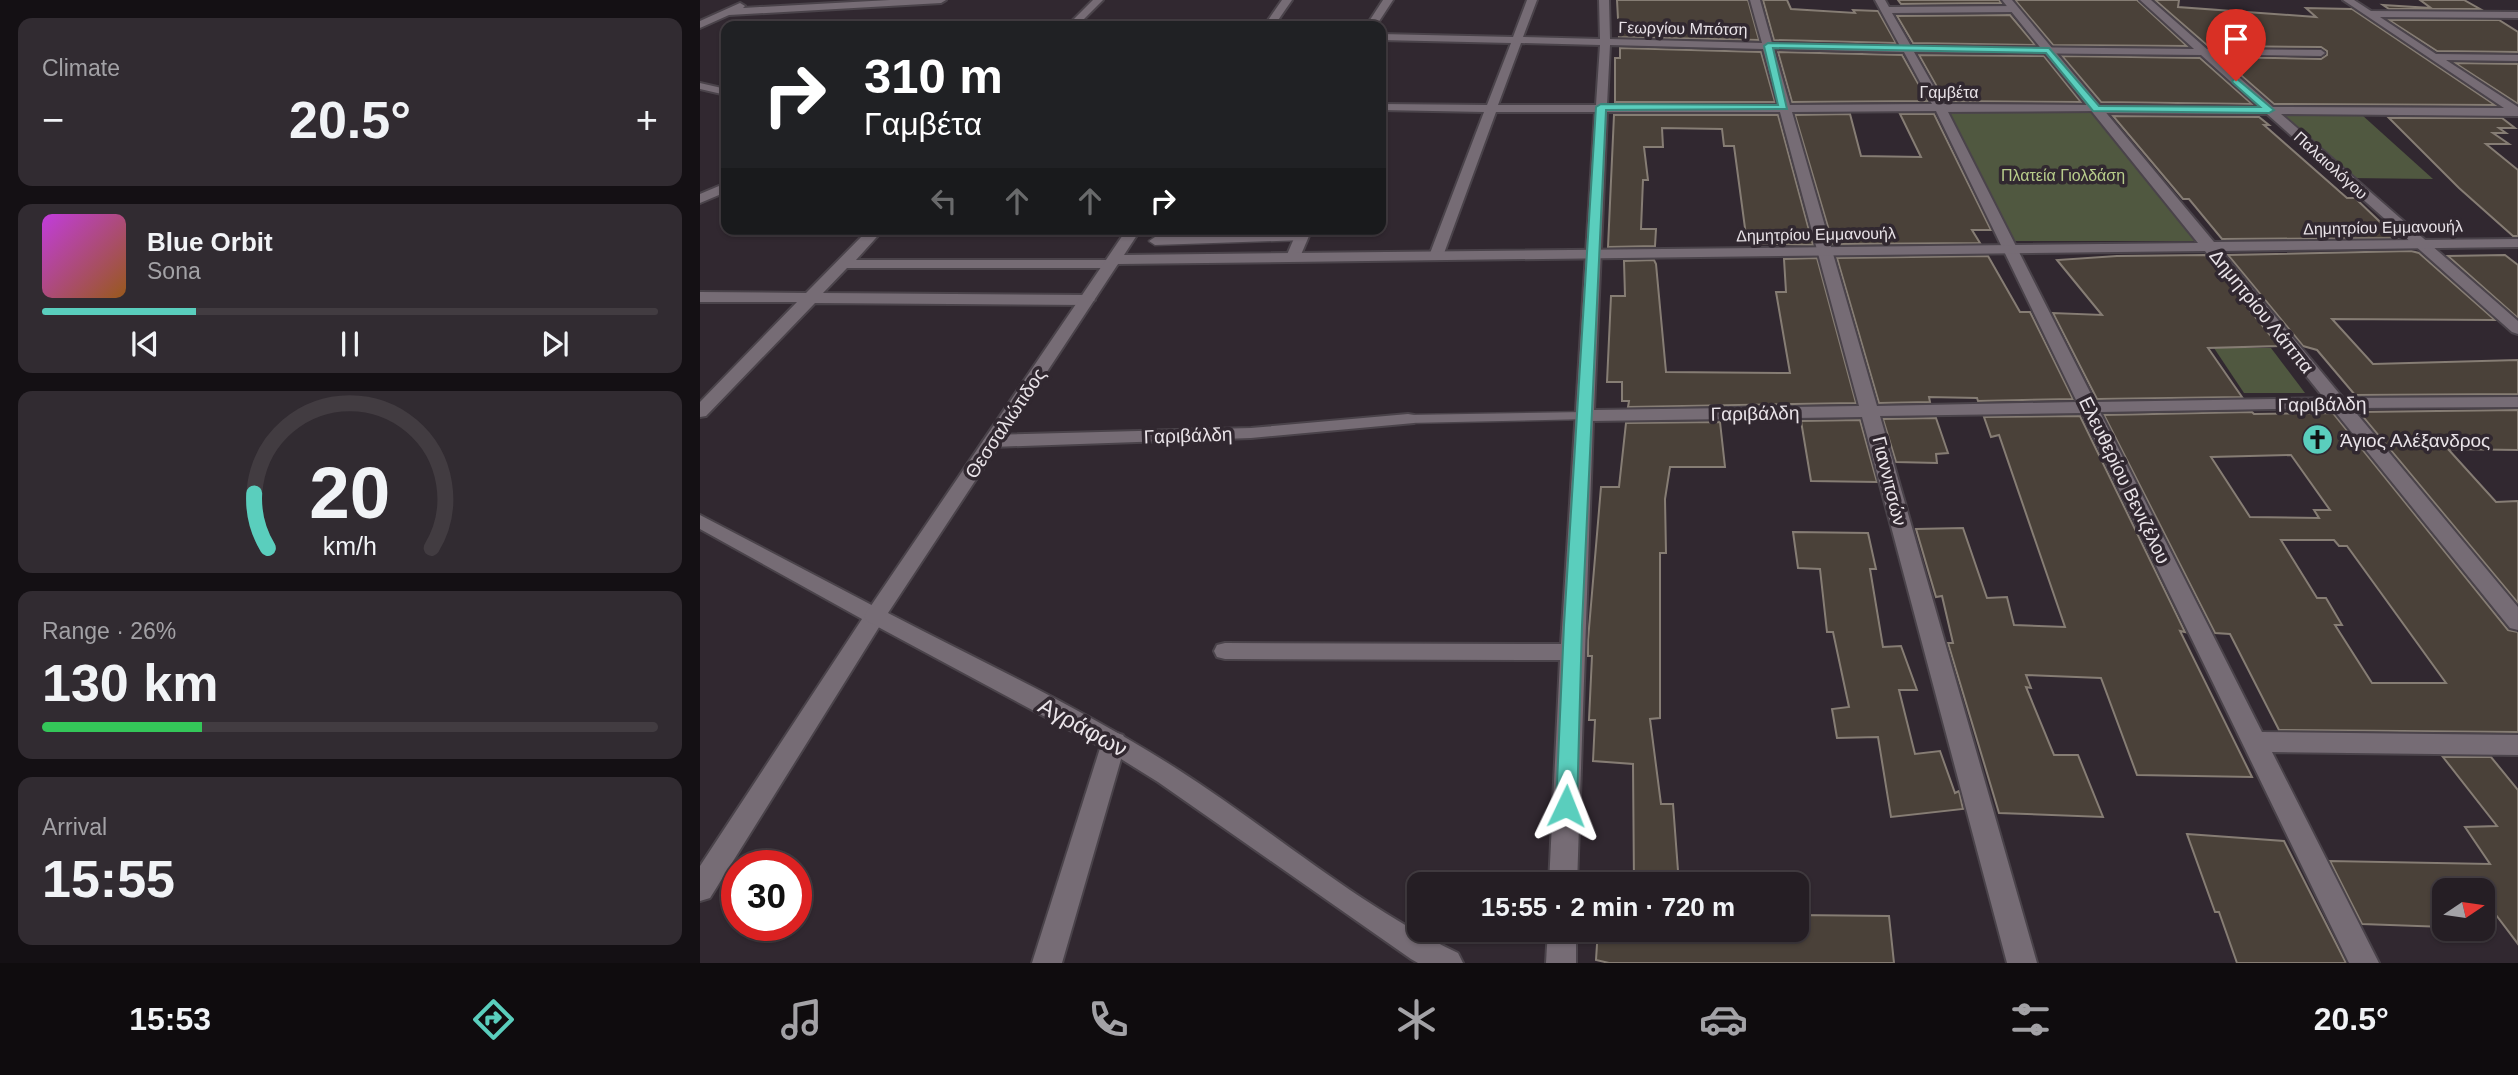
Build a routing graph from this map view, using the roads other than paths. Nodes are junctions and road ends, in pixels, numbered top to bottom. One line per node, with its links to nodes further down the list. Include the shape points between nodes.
1 (750, 0): 15 (street)
2 (927, 0): 3 (street); 15 (street)
3 (941, 0)
4 (1098, 0): 19 (street)
5 (1287, 0): 20 (street)
6 (1388, 0): 21 (street)
7 (1532, 0): 25 (street)
8 (1604, 0): 26 (street)
9 (1755, 0): 27 (street, Γιαννιτσών)
10 (2145, 0): 30 (street, Παλαιολόγου)
11 (2348, 0): 16 (street)
12 (1883, 5): 13 (street); 28 (street, Ελευθερίου Βενιζέλου)
13 (2010, 5): 29 (street, Δημητρίου Λάππα)
14 (2483, 5): 17 (street)
15 (729, 12): 22 (street)
16 (2370, 15): 17 (street); 32 (street)
17 (2501, 15): 18 (street); 23 (street)
18 (2518, 15)
19 (1077, 21)
20 (1272, 21)
21 (1374, 21)
22 (700, 24)
23 (2518, 24)
24 (1386, 37): 25 (street, Γεωργίου Μπότση)
25 (1518, 40): 26 (street, Γεωργίου Μπότση); 41 (street)
26 (1605, 43): 27 (street, Γεωργίου Μπότση); 38 (street)
27 (1768, 46): 28 (street, Γεωργίου Μπότση); 39 (street, Γιαννιτσών)
28 (1907, 49): 29 (street, Γεωργίου Μπότση); 40 (street, Ελευθερίου Βενιζέλου)
29 (2049, 51): 30 (street, Γεωργίου Μπότση); 42 (street, Δημητρίου Λάππα)
30 (2204, 52): 31 (lane, Γεωργίου Μπότση); 43 (street, Παλαιολόγου)
31 (2321, 53)
32 (2436, 57): 33 (street); 44 (street)
33 (2518, 58)
34 (700, 86): 35 (street)
35 (721, 91): 36 (street)
36 (700, 96)
37 (1386, 107): 41 (street, Γαμβέτα)
38 (1601, 107): 39 (street, Γαμβέτα); 41 (street, Γαμβέτα); 57 (street)
39 (1783, 107): 40 (street, Γαμβέτα); 56 (street, Γιαννιτσών)
40 (1940, 108): 42 (street, Γαμβέτα); 55 (street, Ελευθερίου Βενιζέλου)
41 (1493, 109): 58 (street)
42 (2096, 109): 43 (street, Γαμβέτα); 54 (street, Δημητρίου Λάππα)
43 (2269, 110): 44 (street, Γαμβέτα); 53 (street, Παλαιολόγου)
44 (2518, 112)
45 (721, 189): 46 (street)
46 (700, 199)
47 (871, 235): 61 (street)
48 (1130, 235): 60 (street, Θεσσαλιώτιδος)
49 (1282, 235): 51 (lane)
50 (1303, 235): 59 (street)
51 (1155, 241)
52 (2518, 243): 53 (street, Δημητρίου Εμμανουήλ)
53 (2420, 244): 54 (street, Δημητρίου Εμμανουήλ); 65 (street, Παλαιολόγου)
54 (2210, 247): 55 (street, Δημητρίου Εμμανουήλ); 67 (street, Δημητρίου Λάππα)
55 (2011, 249): 56 (street, Δημητρίου Εμμανουήλ); 68 (street, Ελευθερίου Βενιζέλου)
56 (1824, 251): 57 (street, Δημητρίου Εμμανουήλ); 69 (street, Γιαννιτσών)
57 (1594, 254): 58 (street, Δημητρίου Εμμανουήλ); 71 (street)
58 (1436, 256): 59 (street, Δημητρίου Εμμανουήλ)
59 (1293, 257): 60 (street, Δημητρίου Εμμανουήλ)
60 (1112, 262): 61 (street, Δημητρίου Εμμανουήλ); 64 (street, Θεσσαλιώτιδος)
61 (843, 264): 63 (street)
62 (700, 297): 63 (street)
63 (811, 297): 64 (street); 70 (street)
64 (1087, 300): 73 (street, Θεσσαλιώτιδος)
65 (2518, 329)
66 (2518, 402): 67 (street, Γαριβάλδη)
67 (2337, 403): 68 (street, Γαριβάλδη); 76 (street, Δημητρίου Λάππα)
68 (2090, 408): 69 (street, Γαριβάλδη); 80 (street, Ελευθερίου Βενιζέλου)
69 (1871, 411): 71 (street, Γαριβάλδη); 88 (street, Γιαννιτσών)
70 (700, 412)
71 (1584, 416): 72 (lane, Γαριβάλδη); 78 (street)
72 (1408, 419): 73 (street, Γαριβάλδη, via 1251,433)
73 (992, 442): 75 (street, Θεσσαλιώτιδος)
74 (700, 522): 75 (street, Αγράφων)
75 (876, 616): 79 (street, Αγράφων); 83 (street, Θεσσαλιώτιδος)
76 (2518, 622)
77 (1225, 651): 78 (street)
78 (1572, 652): 82 (street)
79 (1114, 742): 85 (street); 86 (street, Αγράφων, via 1355,907)
80 (2256, 742): 81 (street); 89 (street, Ελευθερίου Βενιζέλου)
81 (2518, 745)
82 (1563, 872)
83 (700, 889)
84 (1562, 942): 87 (street)
85 (1047, 963)
86 (1448, 963)
87 (1561, 963)
88 (2022, 963)
89 (2364, 963)

